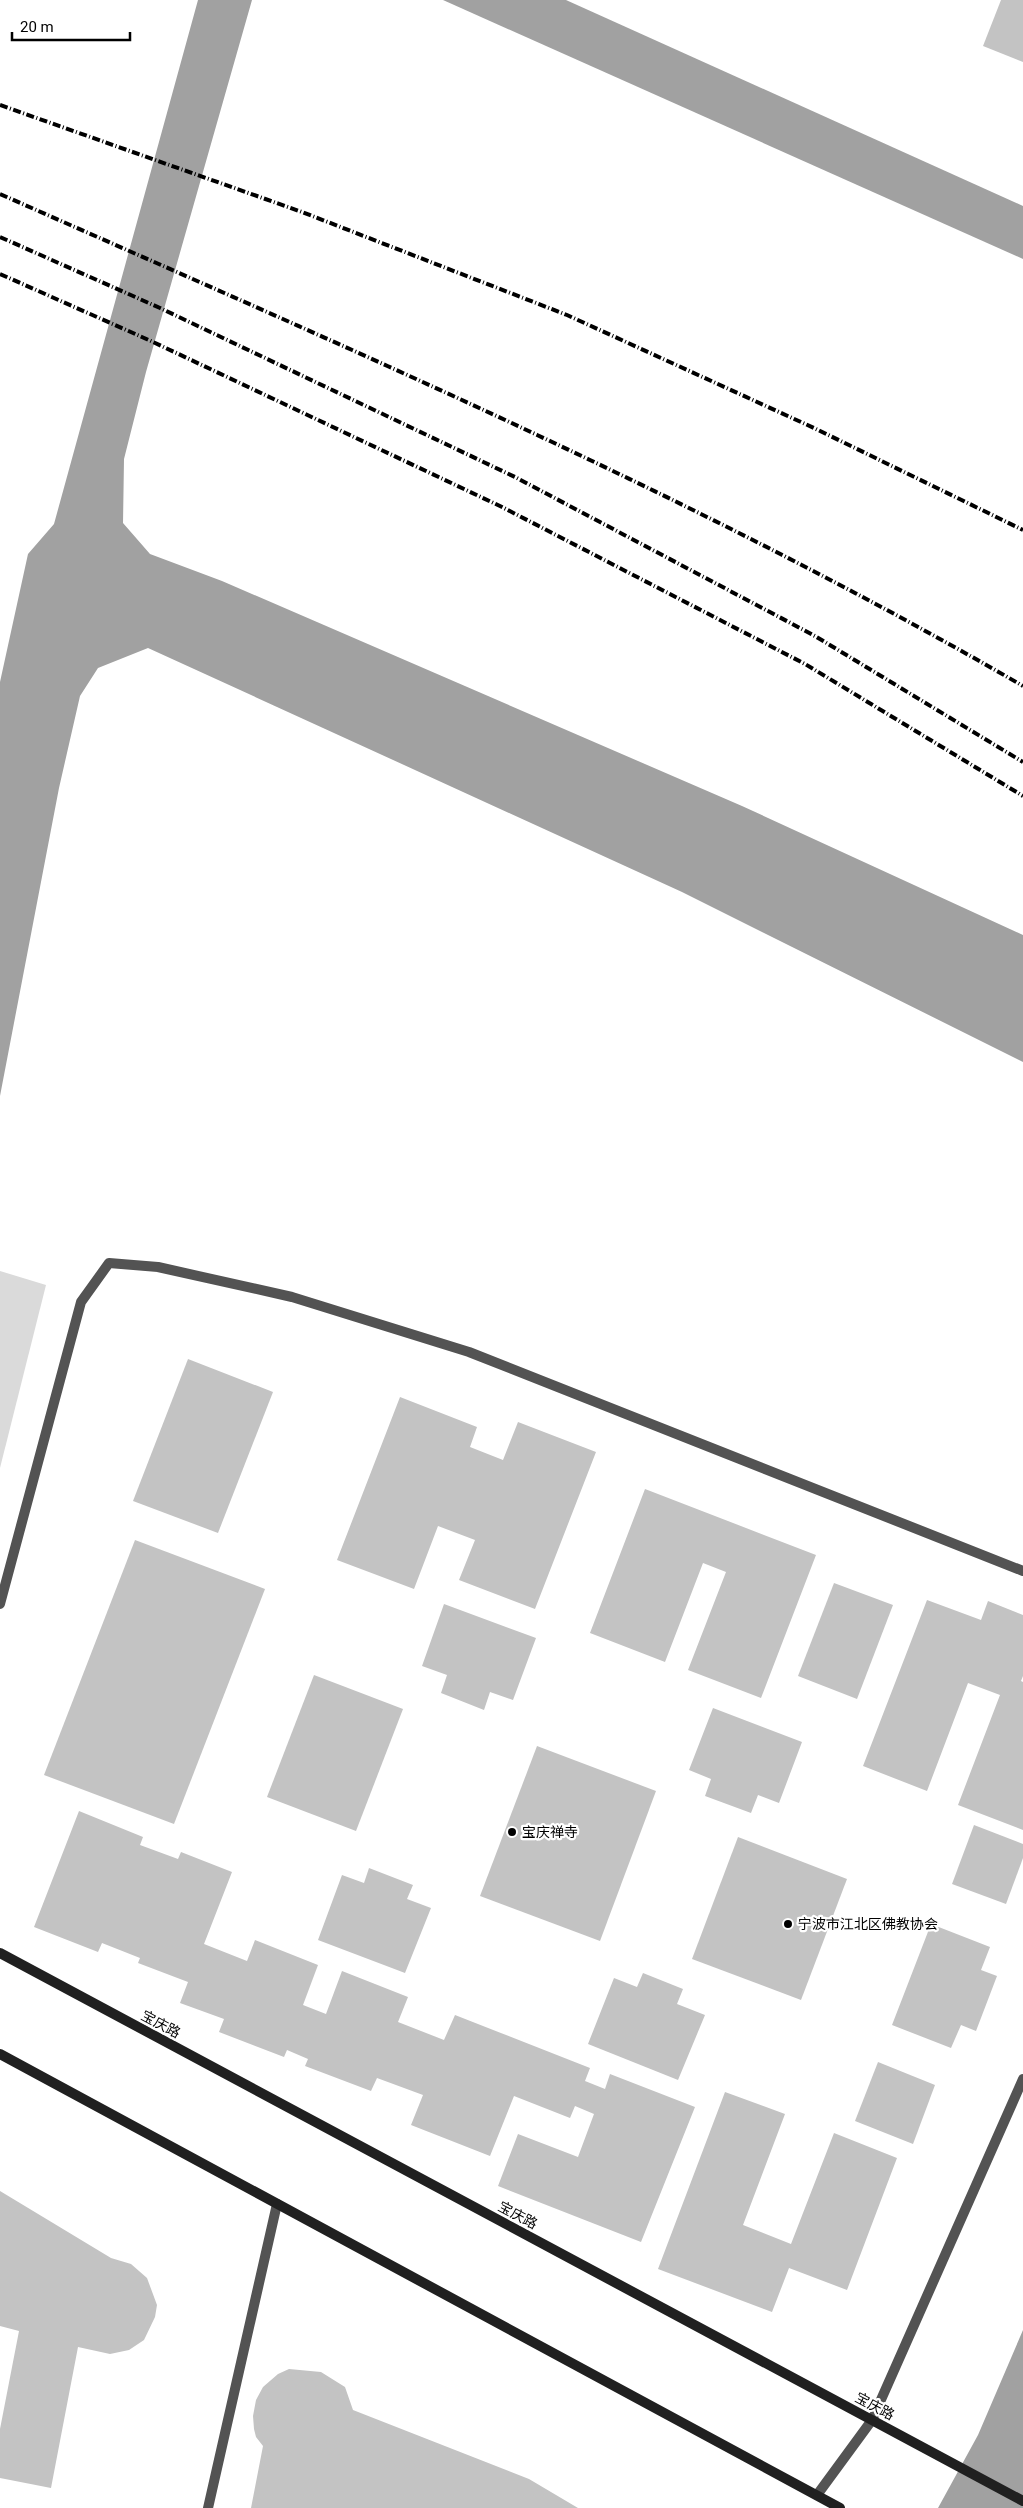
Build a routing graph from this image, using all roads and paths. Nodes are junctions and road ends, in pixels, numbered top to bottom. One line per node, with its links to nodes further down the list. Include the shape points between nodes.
1 (1023, 1571): 2 (street, via 469,1352 292,1297 158,1267 109,1263 81,1302)
2 (0, 1604)
3 (0, 1953): 7 (main road, 宝庆路)
4 (0, 2054): 6 (main road)
5 (1023, 2080): 7 (street)
6 (277, 2204): 8 (main road); 10 (street)
7 (873, 2421): 8 (street); 9 (main road, 宝庆路)
8 (818, 2496): 11 (main road)
9 (1023, 2501)
10 (208, 2508)
11 (840, 2508)

